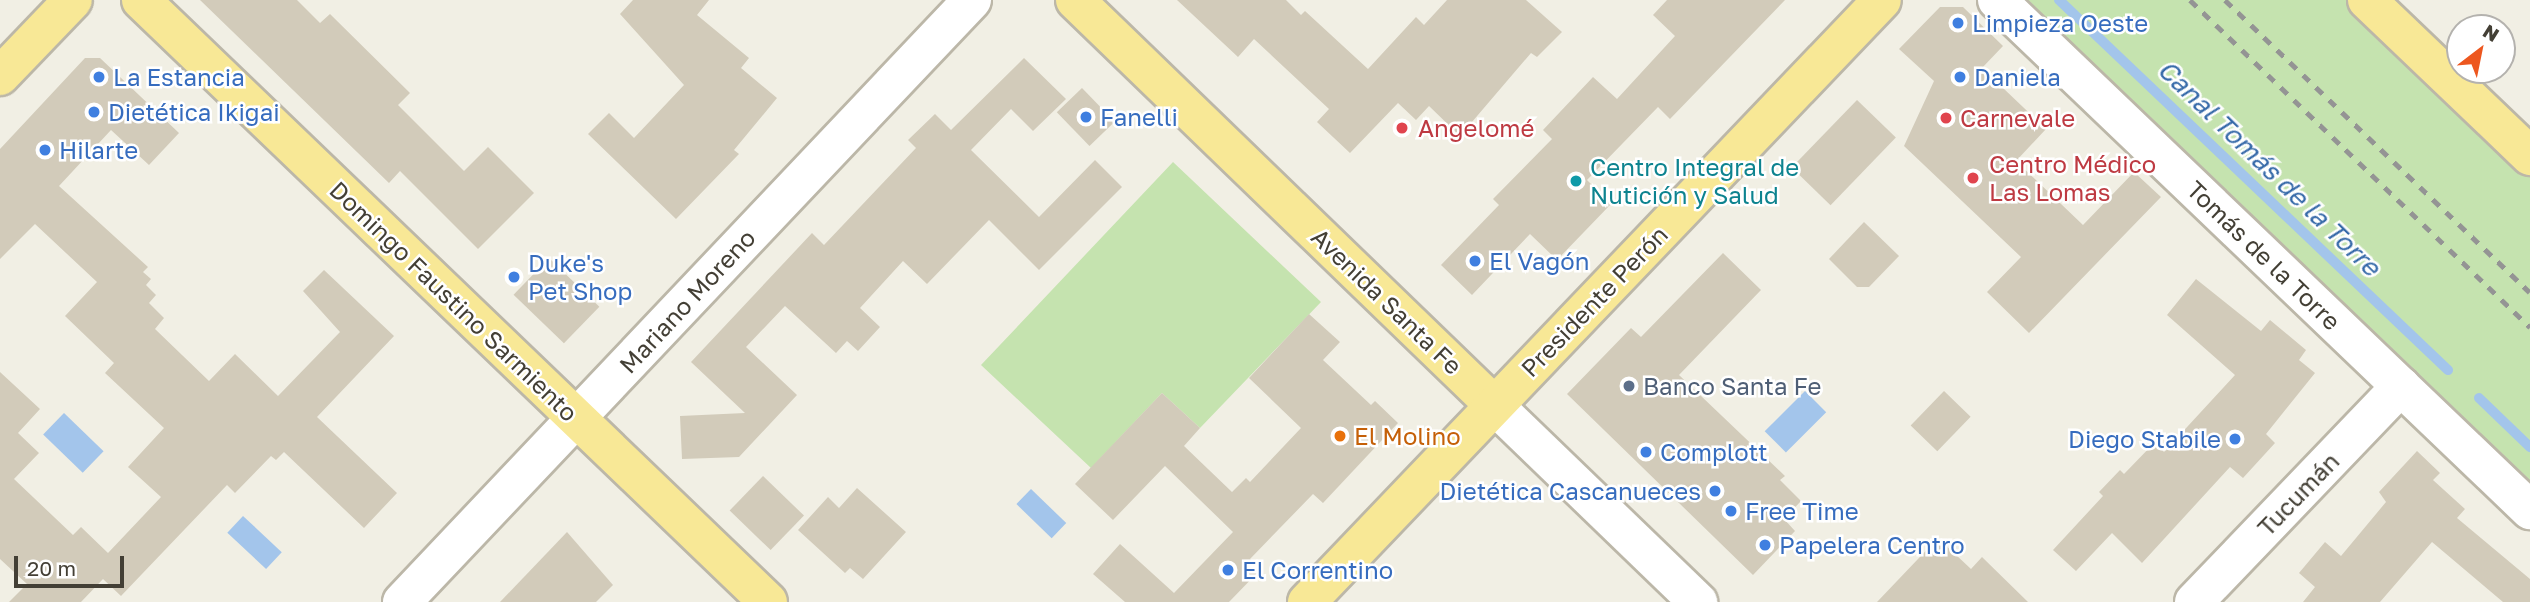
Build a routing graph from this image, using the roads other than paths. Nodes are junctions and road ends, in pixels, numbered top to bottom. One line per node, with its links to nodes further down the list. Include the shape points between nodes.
1 (73, 0): 8 (main road)
2 (141, 0): 12 (main road, Domingo Faustino Sarmiento)
3 (972, 0): 12 (street, Mariano Moreno)
4 (1075, 0): 11 (main road, Avenida Santa Fe)
5 (1882, 0): 11 (main road, Presidente Perón)
6 (1997, 0): 10 (street, Tomás de la Torre)
7 (2367, 0): 9 (main road)
8 (0, 76)
9 (2530, 156)
10 (2401, 386): 13 (street, Tomás de la Torre); 18 (street, Tucumán)
11 (1494, 405): 16 (main road, Presidente Perón); 17 (street, Avenida Santa Fe)
12 (576, 418): 14 (street, Mariano Moreno); 15 (main road, Domingo Faustino Sarmiento)
13 (2530, 510)
14 (402, 602)
15 (768, 602)
16 (1307, 602)
17 (1698, 602)
18 (2194, 602)

